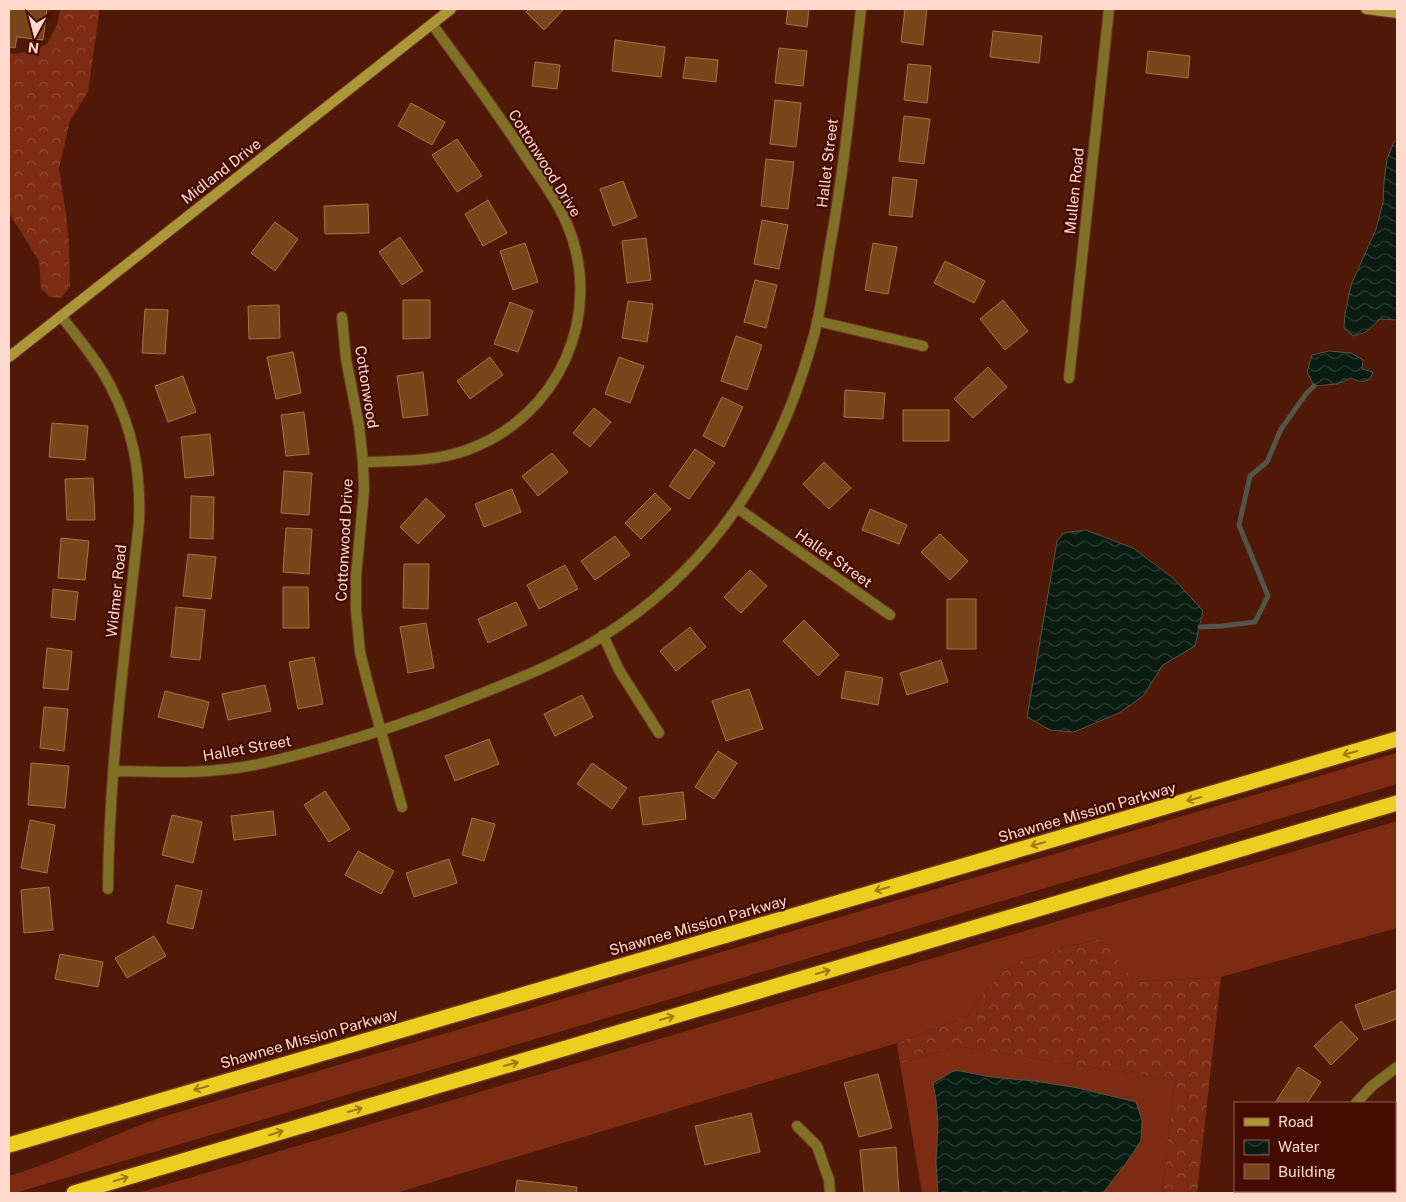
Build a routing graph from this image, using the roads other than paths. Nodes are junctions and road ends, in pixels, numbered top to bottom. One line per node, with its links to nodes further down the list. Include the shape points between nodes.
1 (451, 9): 6 (street, Midland Drive)
2 (861, 9): 9 (street, Hallet Street, via 837,210)
3 (1109, 9): 12 (street, Mullen Road)
4 (1366, 9): 5 (street)
5 (1397, 13)
6 (432, 24): 7 (street, Midland Drive); 13 (street, Cottonwood Drive, via 504,123 566,222 579,271 577,321 568,354 552,384 530,411 503,433 452,455 423,460)
7 (61, 316): 11 (street, Midland Drive); 20 (street, Widmer Road, via 109,384 126,420 136,457 139,522)
8 (342, 316): 13 (street, Cottonwood)
9 (817, 321): 10 (street); 14 (street, Hallet Street, via 782,430 758,477)
10 (923, 346)
11 (9, 357)
12 (1069, 378)
13 (362, 462): 17 (street, Cottonwood Drive, via 364,491 356,610 360,652)
14 (737, 508): 15 (street, Hallet Street); 16 (street, Hallet Street, via 699,556 664,590)
15 (890, 614)
16 (603, 635): 17 (street, Hallet Street, via 567,657 510,682); 18 (street, via 619,670)
17 (381, 731): 20 (street, Hallet Street, via 296,756 236,768 189,772); 22 (street)
18 (659, 733)
19 (1397, 740): 27 (highway, Shawnee Mission Parkway, one-way to 27)
20 (114, 771): 23 (street, Widmer Road)
21 (1397, 802): 30 (highway, one-way to 21)
22 (402, 807)
23 (108, 889)
24 (1397, 1067): 25 (street)
25 (1357, 1102)
26 (797, 1126): 31 (street, via 817,1146 829,1180)
27 (55, 1131): 28 (highway, Shawnee Mission Parkway); 29 (highway)
28 (9, 1144)
29 (9, 1150)
30 (74, 1193)
31 (830, 1193)

